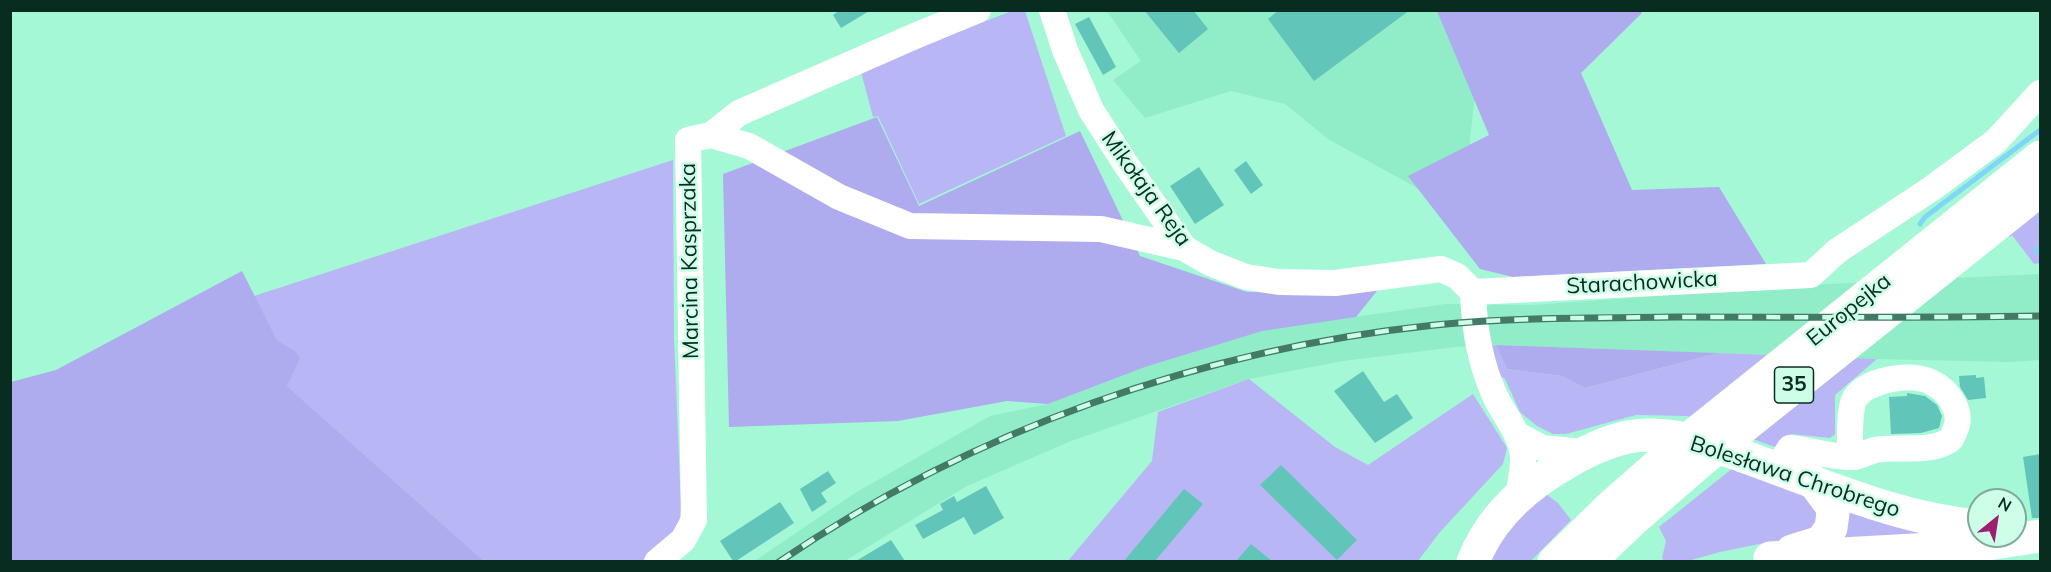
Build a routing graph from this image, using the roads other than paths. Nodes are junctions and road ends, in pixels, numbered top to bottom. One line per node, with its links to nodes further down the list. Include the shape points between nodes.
1 (978, 10): 4 (street, via 739,113)
2 (1052, 10): 7 (street, Mikołaja Reja, via 1091,110)
3 (2040, 93): 8 (street, Starachowicka, via 1996,141 1837,251 1811,275)
4 (711, 135): 7 (street, Marcina Kasprzaka, via 749,146 839,197 910,226 1101,229); 20 (street, Marcina Kasprzaka, via 688,140 694,520 683,540)
5 (2040, 157): 15 (main road, Europejka / 35, via 1682,444)
6 (2040, 190): 15 (main road, Europejka / 35, via 1774,401)
7 (1184, 248): 8 (street, Mikołaja Reja, via 1246,277 1335,283 1441,269 1457,276)
8 (1473, 292): 9 (street, via 1475,332 1487,376)
9 (1518, 435): 10 (street, via 1542,448); 14 (street, via 1523,458)
10 (1584, 452): 12 (main road, Bolesława Chrobrego, via 1627,438 1659,435 1698,442); 14 (main road, Bolesława Chrobrego)
11 (1849, 457): 12 (street, via 1790,448)
12 (1779, 470): 13 (main road, Bolesława Chrobrego)
13 (1813, 481): 16 (main road, Bolesława Chrobrego, via 1904,513 1951,524); 19 (main road, via 1831,505 1831,528 1821,542)
14 (1518, 496): 21 (main road, Bolesława Chrobrego, via 1495,522)
15 (1620, 514): 22 (main road, Europejka / 35); 23 (main road, Europejka / 35)
16 (1967, 533)
17 (1967, 538): 19 (main road, Bolesława Chrobrego)
18 (1967, 539): 24 (street, Bolesława Chrobrego)
19 (1759, 560)
20 (657, 561)
21 (1473, 561)
22 (1554, 561)
23 (1589, 561)
24 (1898, 561)

